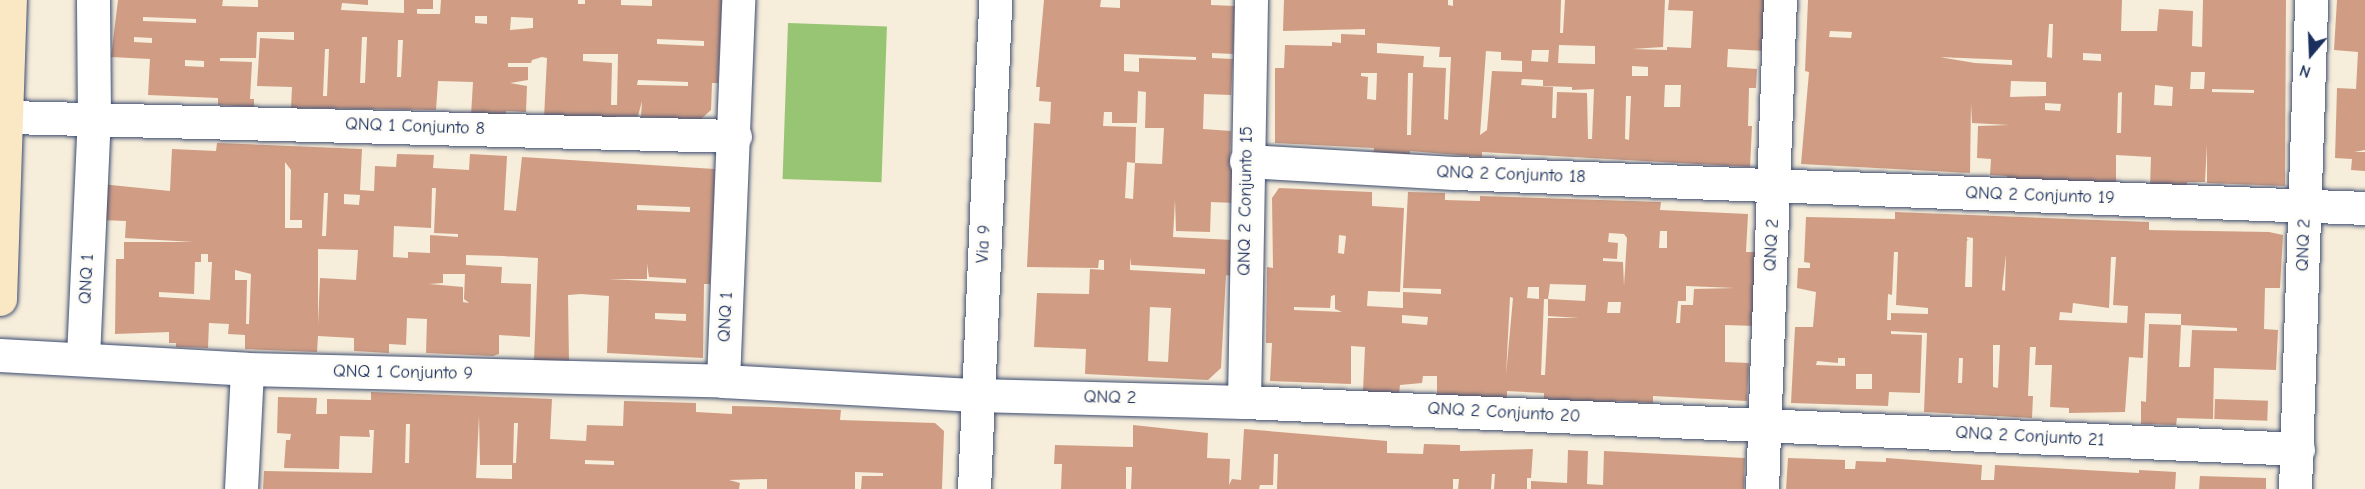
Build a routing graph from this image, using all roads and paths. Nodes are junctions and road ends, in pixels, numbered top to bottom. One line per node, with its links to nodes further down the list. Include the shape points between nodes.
1 (10, 0): 8 (main road)
2 (93, 0): 9 (street, QNQ 1)
3 (738, 0): 10 (street, QNQ 1)
4 (995, 0): 20 (street, Via 9)
5 (1251, 0): 11 (street, QNQ 2 Conjunto 15)
6 (1780, 0): 12 (street, QNQ 2)
7 (2311, 0): 13 (street, QNQ 2)
8 (9, 117): 9 (street); 15 (main road)
9 (94, 117): 10 (street, QNQ 1 Conjunto 8); 17 (street, QNQ 1)
10 (735, 136): 19 (street, QNQ 1)
11 (1246, 161): 12 (street, QNQ 2 Conjunto 18); 21 (street, QNQ 2 Conjunto 15)
12 (1775, 186): 13 (street, QNQ 2 Conjunto 19); 22 (street, QNQ 2)
13 (2305, 204): 14 (street, QNQ 2 Conjunto 19); 23 (street, QNQ 2)
14 (2365, 208)
15 (0, 299)
16 (0, 355): 17 (street)
17 (83, 357): 18 (street, QNQ 1 Conjunto 9)
18 (247, 369): 19 (street, QNQ 1 Conjunto 9); 24 (street)
19 (723, 381): 20 (street)
20 (976, 395): 21 (street, QNQ 2); 25 (street, Via 9)
21 (1244, 402): 22 (street, QNQ 2 Conjunto 20)
22 (1763, 425): 23 (street, QNQ 2 Conjunto 21); 26 (street, QNQ 2)
23 (2298, 449): 27 (street, QNQ 2)
24 (241, 489)
25 (974, 489)
26 (1762, 489)
27 (2295, 489)

